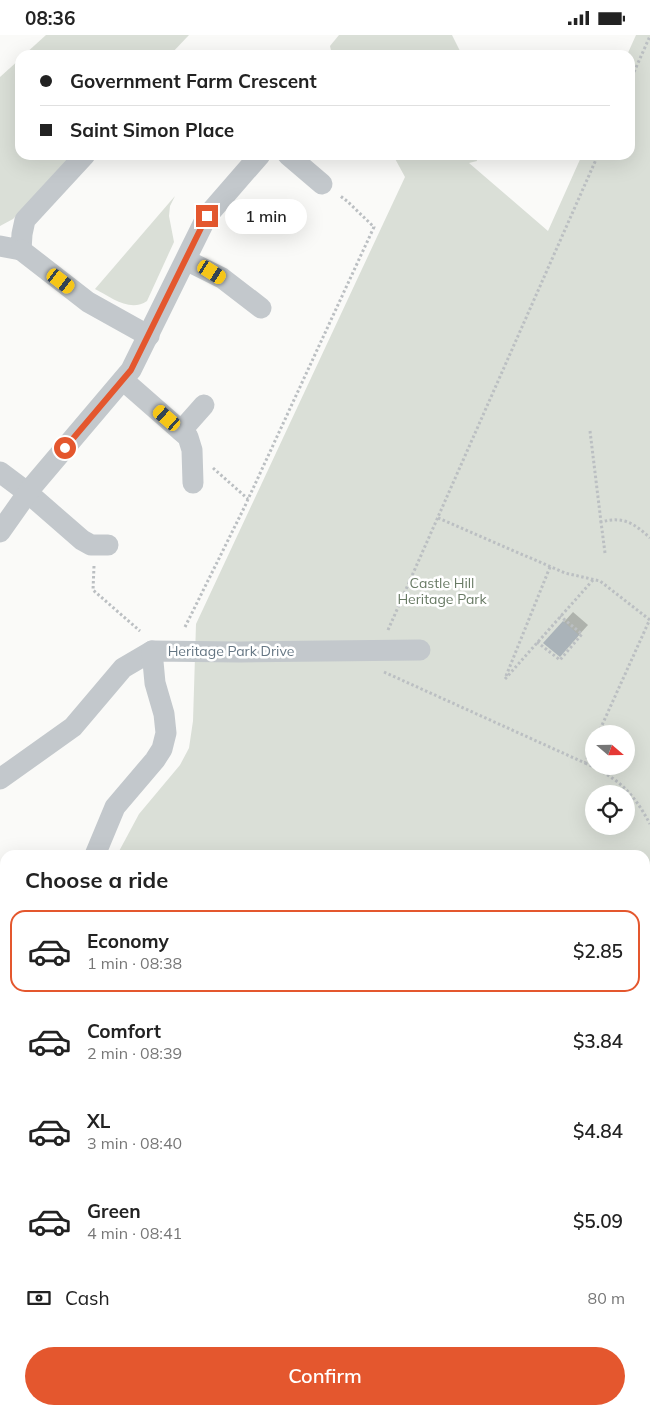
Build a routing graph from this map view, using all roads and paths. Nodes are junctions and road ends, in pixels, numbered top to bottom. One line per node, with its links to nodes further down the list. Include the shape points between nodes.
1 (650, 35): 2 (path)
2 (635, 70)
3 (79, 160): 9 (street, via 25,220)
4 (256, 160): 10 (street, via 207,216)
5 (294, 160): 7 (street)
6 (596, 160): 22 (path)
7 (322, 184): 21 (path, via 347,201 374,227)
8 (0, 246): 9 (street)
9 (21, 250): 12 (street, via 88,302)
10 (186, 260): 11 (street, via 222,277); 12 (street)
11 (261, 308)
12 (148, 336): 13 (street)
13 (123, 381): 15 (street); 20 (street)
14 (204, 405): 15 (street)
15 (181, 431): 17 (street, via 190,440)
16 (590, 431): 23 (path)
17 (192, 450): 19 (street); 21 (path)
18 (0, 472): 20 (street)
19 (193, 483)
20 (28, 493): 24 (street); 26 (street, via 82,540)
21 (248, 499): 32 (path)
22 (438, 518): 28 (path); 36 (path)
23 (601, 522): 25 (path, via 624,520); 27 (path)
24 (0, 532)
25 (650, 538)
26 (102, 545): 33 (path, via 93,590)
27 (606, 553)
28 (550, 567): 29 (path); 34 (path, via 505,679)
29 (593, 579): 30 (path); 31 (path)
30 (560, 616): 34 (path); 34 (path, via 582,634 560,661)
31 (650, 619): 39 (path)
32 (185, 627)
33 (140, 631)
34 (538, 642)
35 (420, 649): 36 (street, Heritage Park Drive)
36 (379, 650): 37 (street, Heritage Park Drive)
37 (152, 651): 42 (street, Heritage Park Drive, via 123,668 73,727); 44 (street, via 166,733 162,749 115,807)
38 (376, 672): 40 (path, via 386,673)
39 (602, 725)
40 (585, 763)
41 (608, 775): 43 (path, via 617,780 635,800)
42 (0, 779)
43 (650, 824)
44 (97, 850)

